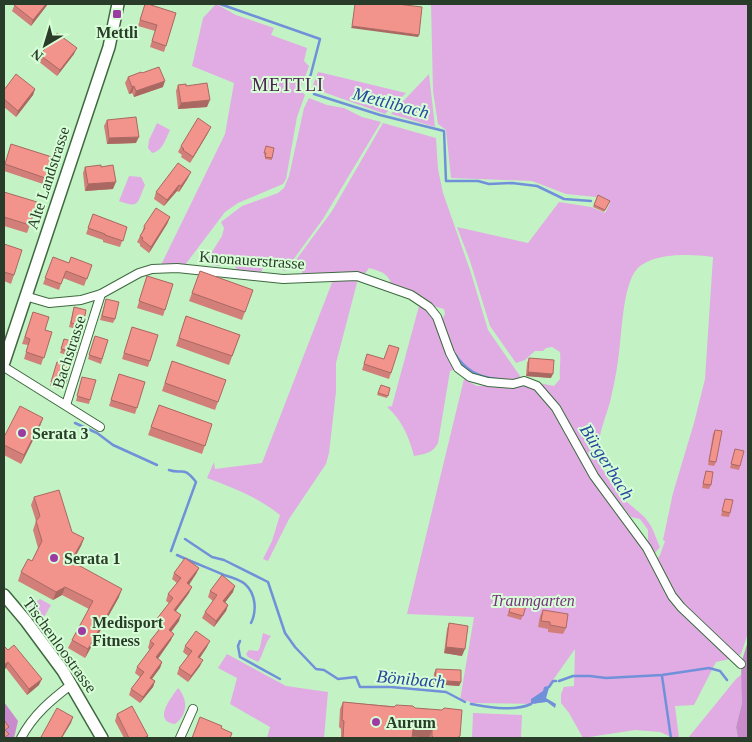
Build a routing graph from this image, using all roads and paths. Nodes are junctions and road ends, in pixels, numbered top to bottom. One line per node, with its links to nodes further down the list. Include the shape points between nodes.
1 (118, 4): 3 (main road, Alte Landstrasse, via 109,48)
2 (102, 294): 3 (street, Knonauerstrasse, via 64,303 49,303); 6 (street, Bachstrasse); 9 (street, Knonauerstrasse, via 139,273 177,268 283,279 357,276 411,295 438,317 458,368 488,382 513,384 524,381 537,386 556,408 594,476 647,548 672,596)
3 (26, 296): 4 (main road, Alte Landstrasse)
4 (5, 356)
5 (4, 367): 6 (street, Bachstrasse)
6 (66, 405): 7 (street)
7 (100, 427)
8 (4, 597): 10 (main road, Tischenloostrasse, via 26,621)
9 (741, 664)
10 (72, 684): 12 (street, via 40,711); 13 (main road, Tischenloostrasse)
11 (193, 709): 14 (street)
12 (21, 738)
13 (102, 738)
14 (180, 738)

